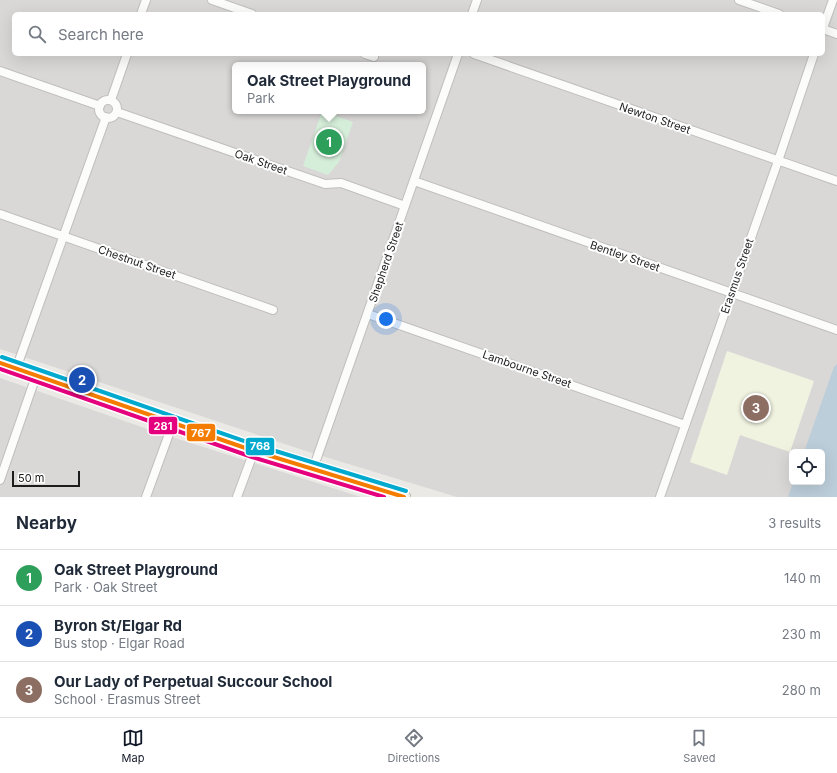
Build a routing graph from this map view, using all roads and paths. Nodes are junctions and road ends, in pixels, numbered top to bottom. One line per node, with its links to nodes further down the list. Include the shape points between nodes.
1 (146, 0): 6 (street)
2 (212, 0): 7 (street)
3 (477, 0): 8 (street)
4 (739, 0): 9 (street)
5 (834, 2): 10 (street)
6 (142, 12)
7 (246, 12)
8 (473, 12)
9 (773, 12)
10 (825, 24)
11 (825, 30): 12 (street)
12 (837, 34)
13 (126, 56): 20 (street)
14 (371, 56): 18 (street)
15 (457, 56): 25 (street, Shepherd Street)
16 (480, 56): 24 (street, Newton Street)
17 (813, 56): 24 (street, Erasmus Street)
18 (374, 57)
19 (0, 71): 21 (street)
20 (111, 100): 21 (street, via 103,102); 22 (street, via 116,104)
21 (100, 106): 23 (street, via 100,111)
22 (117, 112): 23 (street, via 111,117); 27 (street, Oak Street, via 325,184 341,183)
23 (106, 117): 29 (street)
24 (778, 160): 26 (street, Newton Street); 30 (street, Erasmus Street)
25 (414, 181): 27 (street, Shepherd Street); 30 (street, Bentley Street)
26 (837, 181)
27 (405, 206): 32 (street, Shepherd Street)
28 (0, 214): 29 (street, Chestnut Street)
29 (64, 236): 31 (street, Chestnut Street); 35 (street)
30 (731, 293): 33 (street, Bentley Street); 38 (street, Erasmus Street)
31 (273, 310)
32 (368, 314): 38 (street, Lambourne Street); 40 (street, Shepherd Street)
33 (837, 330)
34 (0, 363): 35 (main road)
35 (16, 369): 36 (main road)
36 (36, 376): 37 (main road); 41 (street)
37 (173, 423): 39 (main road); 43 (street)
38 (685, 425): 46 (street, Erasmus Street)
39 (254, 450): 40 (main road); 44 (street)
40 (314, 469): 42 (main road)
41 (0, 480)
42 (384, 494): 45 (main road)
43 (146, 497)
44 (237, 497)
45 (404, 497)
46 (660, 497)

